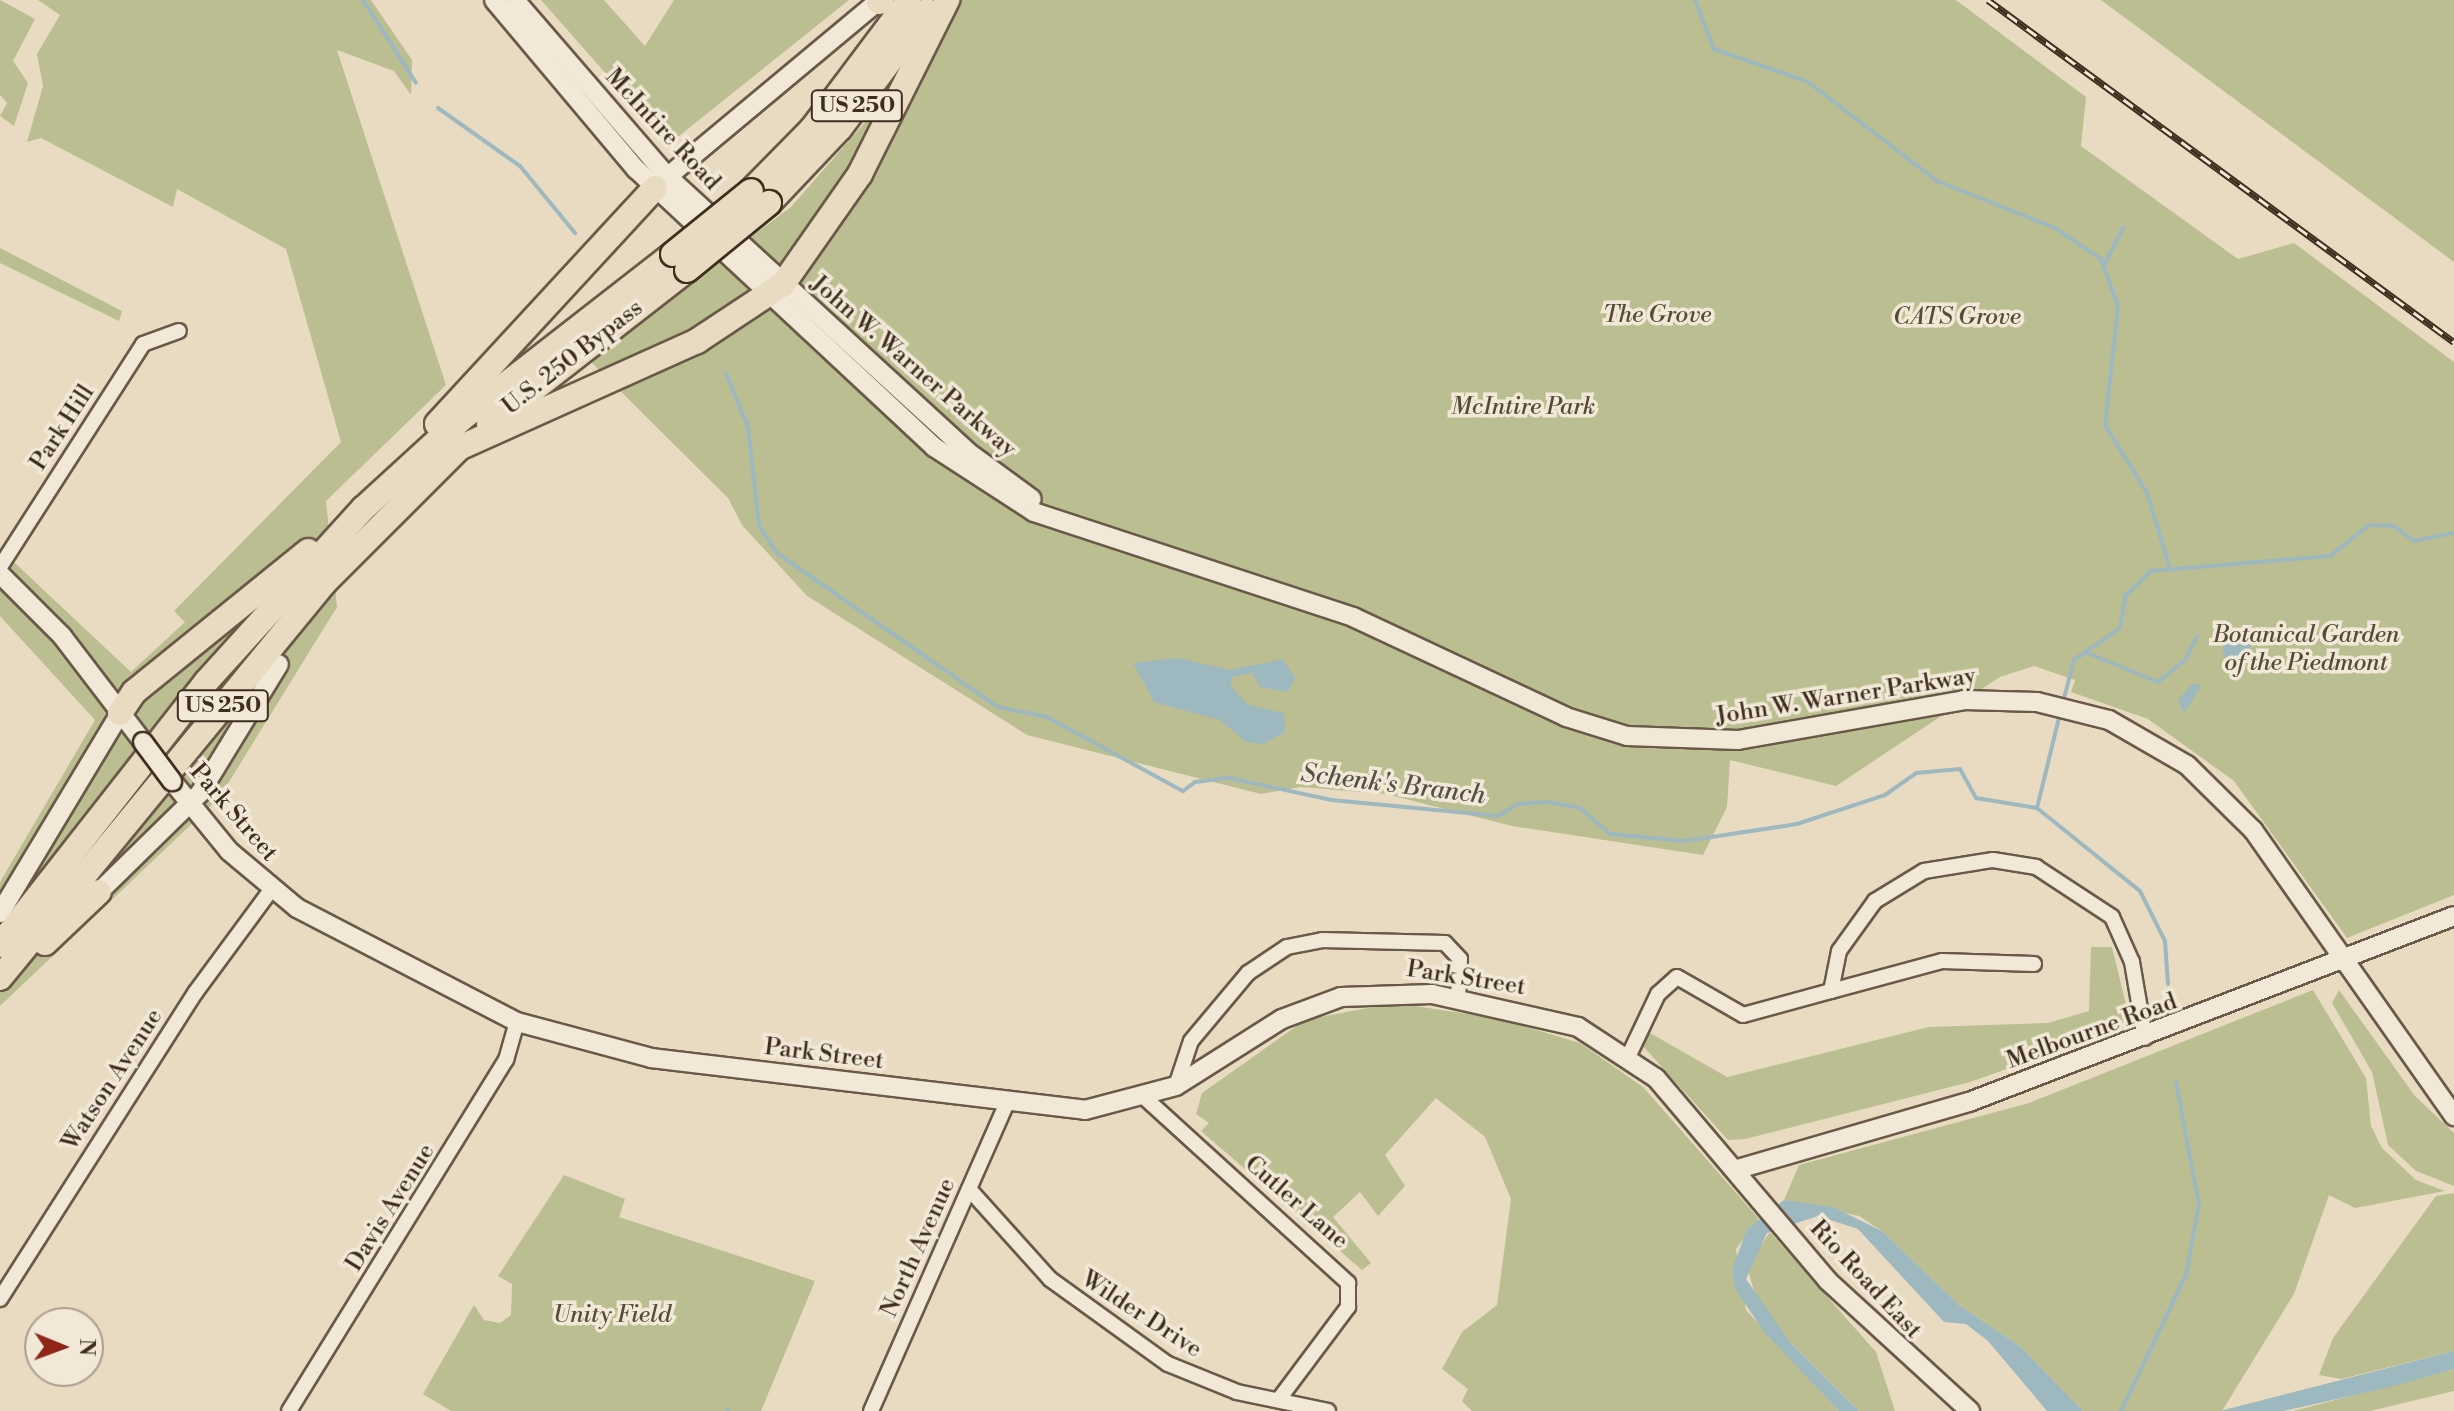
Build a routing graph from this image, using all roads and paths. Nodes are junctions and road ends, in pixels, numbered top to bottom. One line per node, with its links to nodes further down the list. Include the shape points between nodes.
1 (494, 0): 7 (street, via 571,99)
2 (515, 0): 7 (street, McIntire Road)
3 (909, 0): 8 (highway, US 250)
4 (934, 0): 8 (highway, US 250, via 840,128)
5 (947, 0): 10 (highway, via 860,174)
6 (880, 1): 7 (street)
7 (661, 182): 10 (street, John W. Warner Parkway); 13 (highway, via 450,407)
8 (760, 197): 9 (highway, US 250, bridge)
9 (680, 262): 12 (highway, U.S. 250 Bypass / US 250); 13 (highway, US 250, via 497,389)
10 (776, 289): 12 (highway, via 697,341); 26 (street, John W. Warner Parkway, via 934,447 1034,512 1353,617 1566,717 1627,736 1738,740 1930,703 2037,702 2079,711 2161,747 2221,795 2279,863)
11 (179, 331): 15 (street, Park Hill, via 143,344)
12 (459, 448): 17 (highway, US 250)
13 (394, 480): 14 (highway, US 250)
14 (364, 508): 19 (highway, via 176,656); 25 (highway, US 250, via 206,682)
15 (0, 567)
16 (0, 574): 19 (street, Park Street, via 62,636)
17 (325, 582): 18 (highway); 28 (highway, US 250)
18 (279, 664): 20 (street, via 225,760)
19 (120, 713): 20 (street, Park Street, bridge); 23 (street)
20 (190, 804): 21 (street, Park Street); 22 (street)
21 (271, 890): 32 (street, Park Street); 41 (street, Watson Avenue, via 195,993)
22 (99, 892): 29 (highway)
23 (0, 913)
24 (2454, 916): 26 (street, Melbourne Road)
25 (0, 945)
26 (2344, 958): 33 (street, Melbourne Road); 38 (street, John W. Warner Parkway, via 2405,1055)
27 (2034, 964): 30 (street, via 1942,961)
28 (0, 978)
29 (0, 986)
30 (1831, 991): 33 (street, via 1839,951 1875,901 1924,871 1993,860 2036,867 2112,917 2132,962); 34 (street, via 1743,1015 1692,982 1670,980)
31 (1458, 998): 34 (street, Park Street, via 1564,1022); 35 (street, Park Street, via 1375,992 1307,1008); 35 (street, via 1460,959 1445,943 1322,940 1287,947 1248,973 1191,1041)
32 (517, 1022): 37 (street, Park Street, via 651,1058); 43 (street, Davis Avenue, via 499,1072)
33 (2145, 1038): 39 (street, Melbourne Road, via 1969,1102)
34 (1629, 1055): 39 (street, Park Street)
35 (1176, 1086): 36 (street, Park Street)
36 (1145, 1098): 37 (street, Park Street, via 1085,1110); 42 (street, Cutler Lane, via 1348,1283 1348,1307)
37 (1007, 1103): 40 (street, North Avenue)
38 (2454, 1116)
39 (1738, 1169): 46 (street, Rio Road East, via 1881,1336)
40 (969, 1189): 42 (street, Wilder Drive, via 1050,1279 1168,1364 1219,1387); 44 (street, North Avenue)
41 (0, 1299)
42 (1280, 1398): 45 (street, Wilder Drive)
43 (289, 1411)
44 (871, 1411)
45 (1328, 1411)
46 (1970, 1411)

